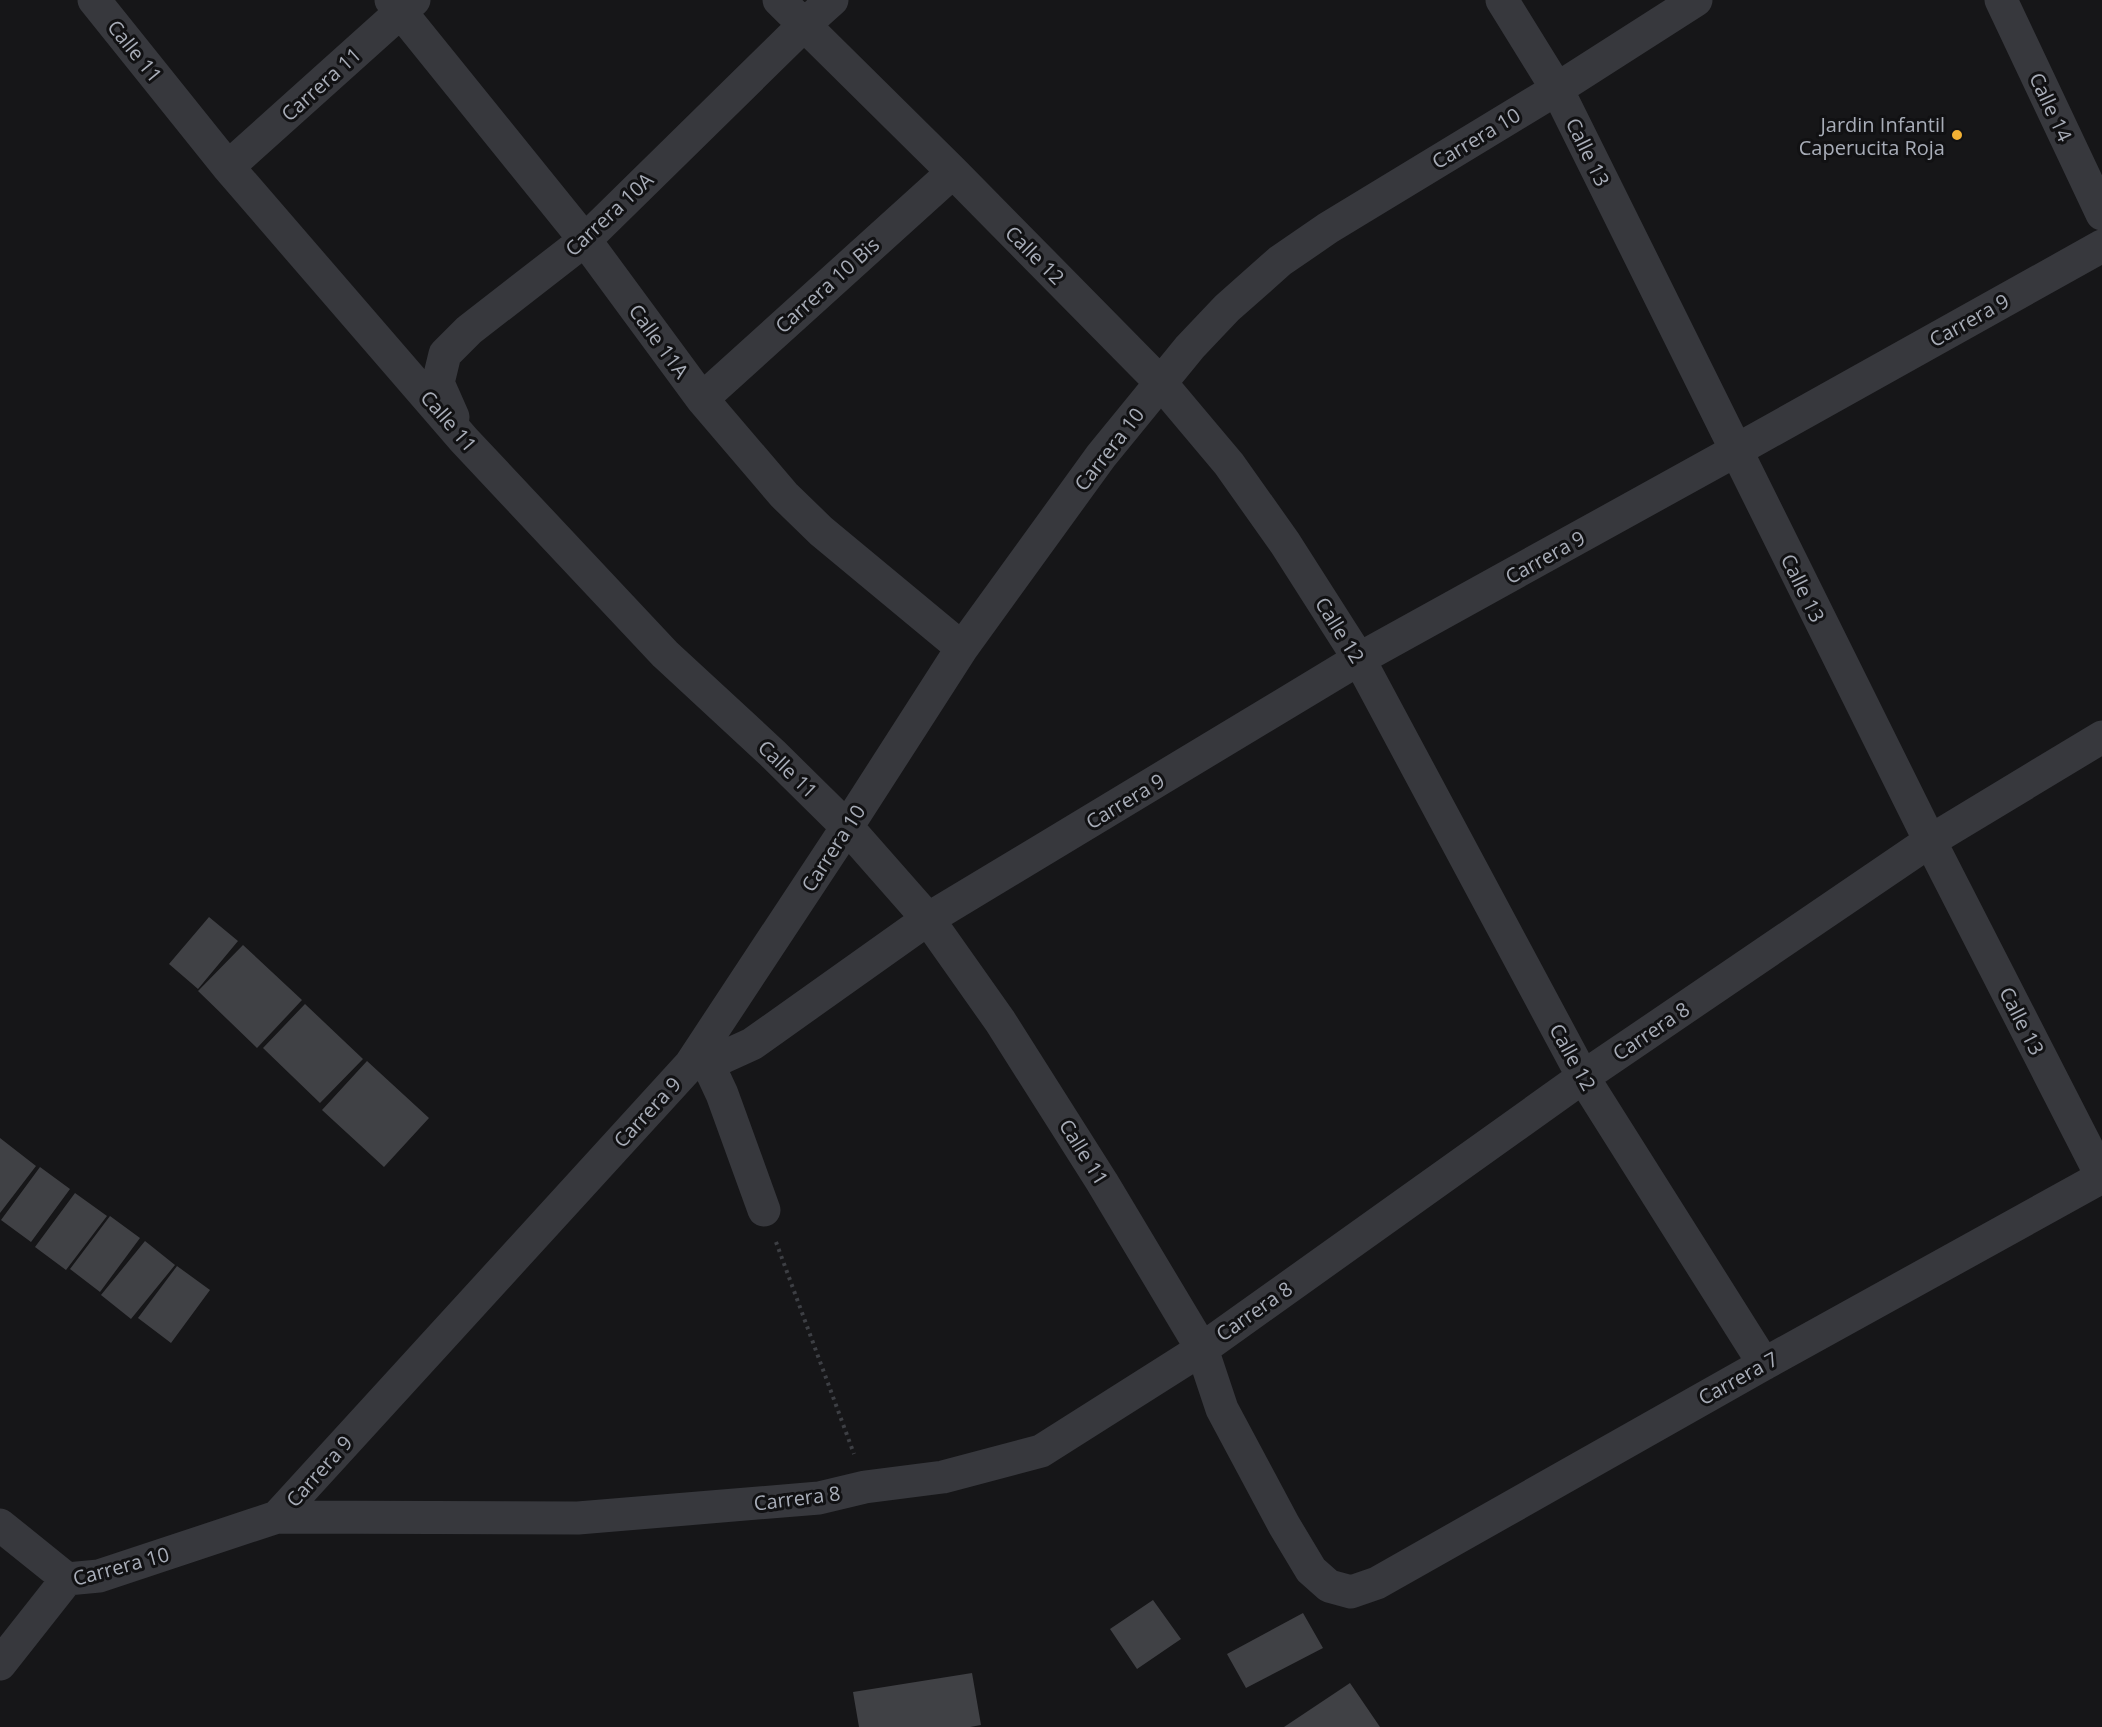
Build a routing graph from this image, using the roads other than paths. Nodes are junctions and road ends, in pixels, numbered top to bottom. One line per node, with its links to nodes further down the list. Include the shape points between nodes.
1 (94, 0): 10 (street, Calle 11)
2 (778, 0): 8 (street, Calle 12)
3 (832, 0): 8 (street, Carrera 10A)
4 (1502, 0): 9 (street, Calle 13)
5 (1696, 0): 9 (street, Carrera 10)
6 (2001, 0): 12 (street, Calle 14)
7 (402, 4): 10 (street, Carrera 11); 13 (street, Calle 11A)
8 (803, 26): 11 (street, Calle 12); 13 (street, Carrera 10A)
9 (1557, 89): 15 (street, Carrera 10, via 1280,261 1227,308); 18 (street, Calle 13)
10 (228, 167): 17 (street, Calle 11)
11 (953, 172): 15 (street, Calle 12); 16 (street, Carrera 10 Bis)
12 (2102, 214)
13 (585, 240): 16 (street, Calle 11A); 17 (street, Carrera 10A, via 469,330 445,354 438,383)
14 (2102, 246): 18 (street, Carrera 9)
15 (1160, 382): 19 (street, Carrera 10, via 1101,456); 20 (street, Calle 12, via 1235,473)
16 (702, 399): 19 (street, Calle 11A, via 784,495 821,531)
17 (464, 440): 22 (street, Calle 11, via 665,654)
18 (1735, 451): 20 (street, Carrera 9); 23 (street, Calle 13)
19 (962, 648): 22 (street, Carrera 10)
20 (1359, 659): 24 (street, Carrera 9); 26 (street, Calle 12)
21 (2102, 737): 23 (street, Carrera 8)
22 (847, 827): 24 (street, Calle 11); 25 (street, Carrera 10)
23 (1930, 842): 26 (street, Carrera 8); 27 (street, Calle 13)
24 (928, 919): 25 (street, Carrera 9, via 752,1044); 29 (street, Calle 11, via 1007,1031)
25 (699, 1065): 28 (street, via 722,1094); 31 (street, Carrera 9)
26 (1583, 1077): 29 (street, Carrera 8); 30 (street, Calle 12)
27 (2102, 1177): 30 (street, Carrera 7)
28 (764, 1210)
29 (1202, 1349): 31 (street, Carrera 8, via 1041,1451 943,1477 865,1487 819,1498 578,1518); 34 (street, Calle 11, via 1222,1409 1311,1570 1329,1586 1351,1592)
30 (1764, 1364): 34 (street, Carrera 7)
31 (278, 1517): 33 (street, Carrera 10, via 99,1576)
32 (0, 1525): 33 (street)
33 (67, 1579): 35 (street, Carrera 10)
34 (1377, 1583)
35 (0, 1664)

